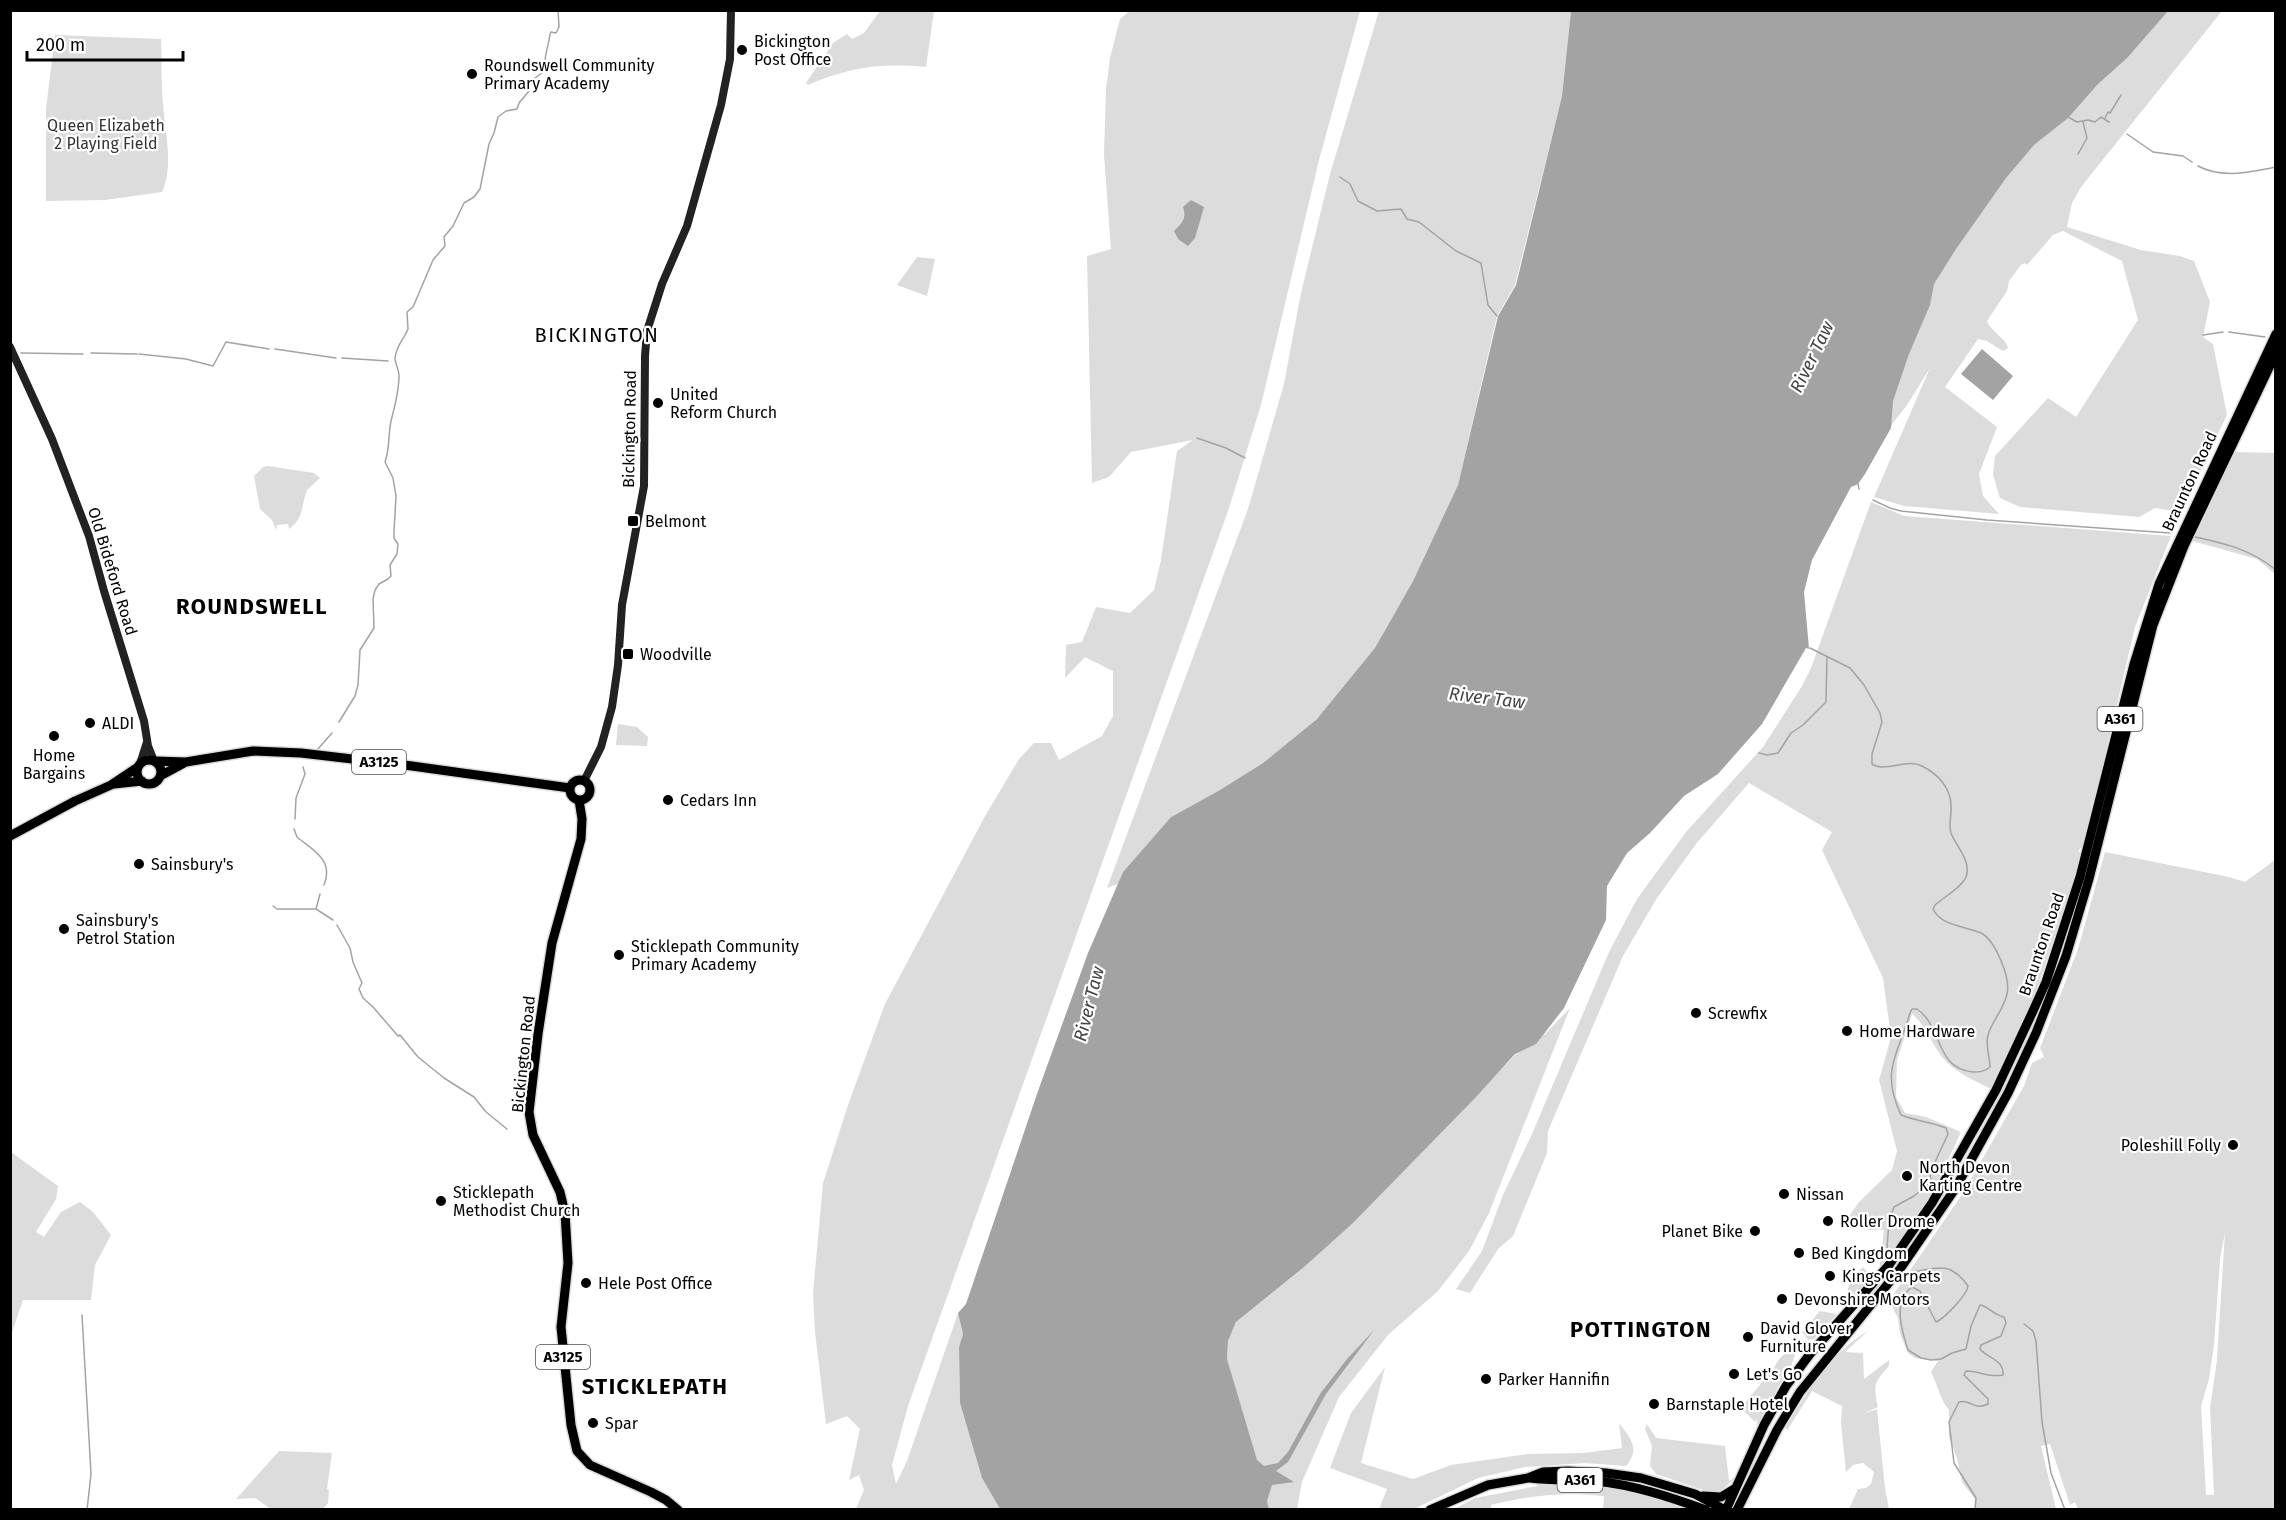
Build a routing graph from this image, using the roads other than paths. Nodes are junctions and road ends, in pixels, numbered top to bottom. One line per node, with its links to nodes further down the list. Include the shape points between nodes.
1 (731, 10): 11 (main road, Bickington Road, via 730,59 721,105 687,226 647,331 644,486 622,605 612,707 601,747)
2 (2276, 334): 17 (main road, Braunton Road / A361, via 2159,584 2134,664 2080,877 2033,1011 1944,1185 1889,1265 1786,1386)
3 (10, 347): 5 (main road, Old Bideford Road, via 90,536)
4 (2276, 353): 23 (main road, Braunton Road / A361, via 2166,588 2141,666 2077,923 2048,1006 2022,1063 1946,1203 1879,1296 1800,1392)
5 (147, 742): 6 (main road, Old Bideford Road); 8 (main road, Old Bideford Road)
6 (155, 761): 7 (main road, A3125); 8 (main road, A3125); 9 (main road)
7 (186, 762): 9 (main road, A3125); 13 (main road, A3125, via 254,751 301,753)
8 (139, 765): 10 (main road); 12 (main road, A3125)
9 (160, 776): 10 (main road, A3125, via 150,784)
10 (142, 781): 12 (main road, A3125)
11 (584, 781): 13 (main road, via 574,782); 14 (main road, via 589,794)
12 (111, 785): 15 (main road, A3125)
13 (570, 788): 14 (main road, via 572,796)
14 (579, 800): 19 (main road, Bickington Road / A3125, via 580,839 552,943 529,1112 536,1141 557,1184 565,1214 568,1263 562,1344 571,1425 577,1451 597,1469 651,1492)
15 (10, 836)
16 (1528, 1478): 18 (main road, A361, via 1543,1472 1606,1473 1641,1478); 20 (main road, A361, via 1488,1485); 21 (main road, A361, via 1623,1485)
17 (1738, 1485): 18 (main road, A361, via 1720,1497); 22 (main road, Braunton Road / A361)
18 (1695, 1494): 22 (main road, A361)
19 (678, 1509)
20 (1430, 1509)
21 (1704, 1509)
22 (1726, 1509)
23 (1737, 1509)

